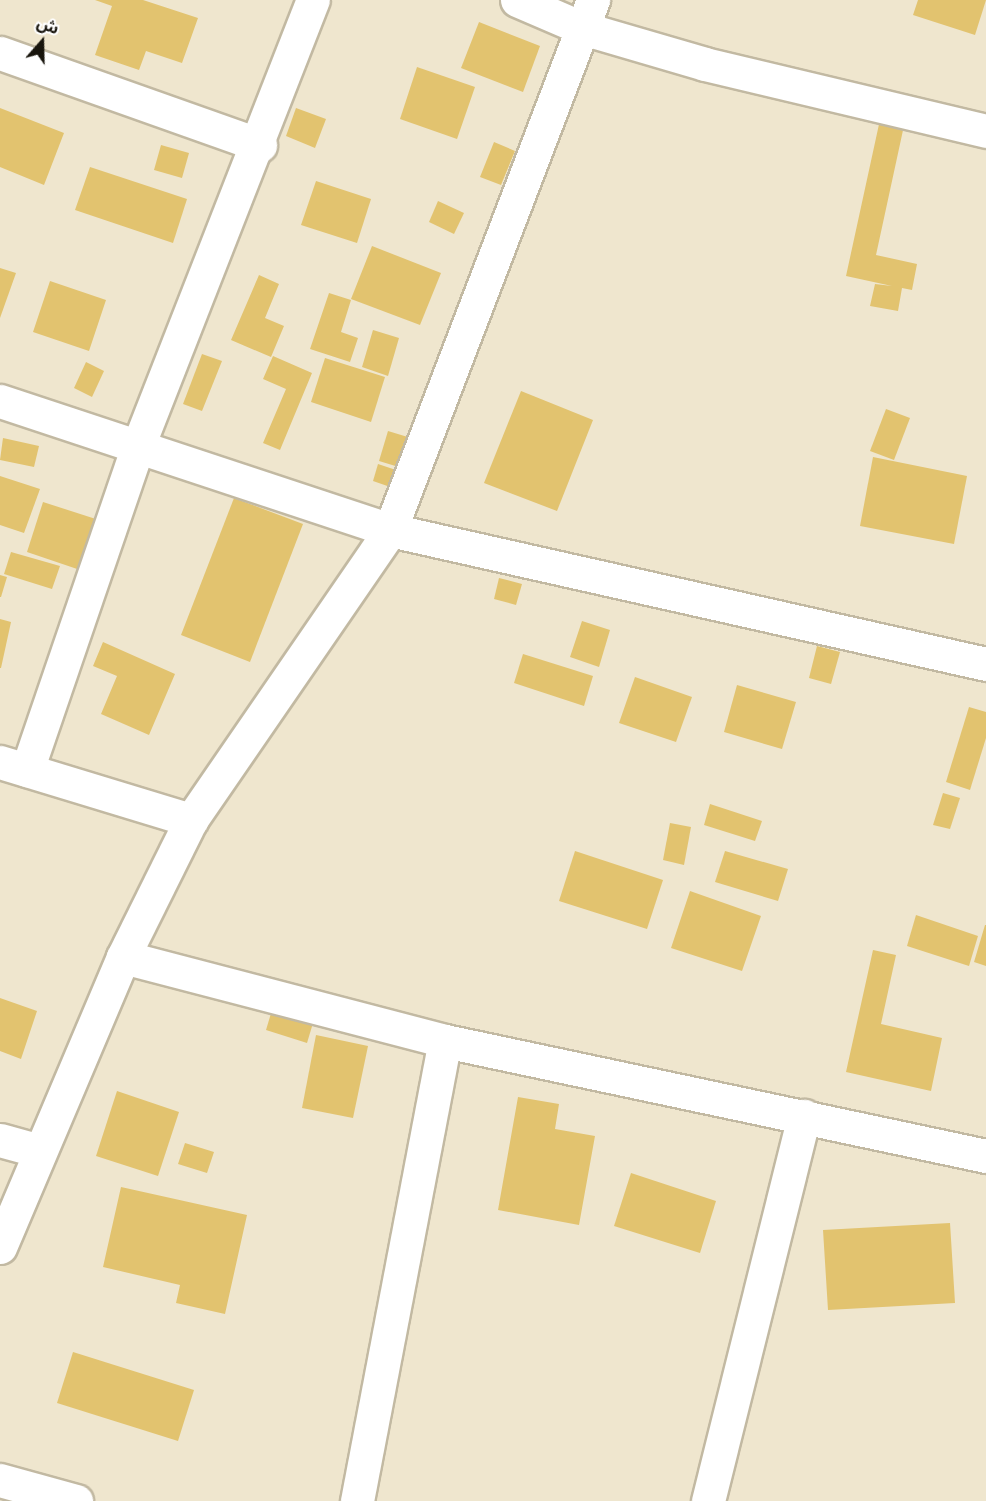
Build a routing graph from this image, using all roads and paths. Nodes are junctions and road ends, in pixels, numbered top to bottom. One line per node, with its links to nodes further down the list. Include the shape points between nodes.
1 (313, 0): 6 (street)
2 (517, 0): 3 (street)
3 (587, 14): 5 (street, via 705,64); 9 (street)
4 (0, 53): 6 (street)
5 (986, 131)
6 (260, 145): 8 (street)
7 (0, 401): 8 (street)
8 (138, 446): 9 (street); 11 (street)
9 (390, 530): 10 (street); 12 (street)
10 (986, 664)
11 (13, 766): 12 (street)
12 (191, 820): 13 (street)
13 (123, 957): 14 (street); 17 (street)
14 (445, 1041): 15 (street); 22 (street)
15 (804, 1116): 18 (street); 23 (street)
16 (0, 1140): 17 (street)
17 (40, 1151): 19 (street)
18 (986, 1156)
19 (0, 1247)
20 (0, 1480): 21 (street)
21 (76, 1501)
22 (357, 1501)
23 (708, 1501)

